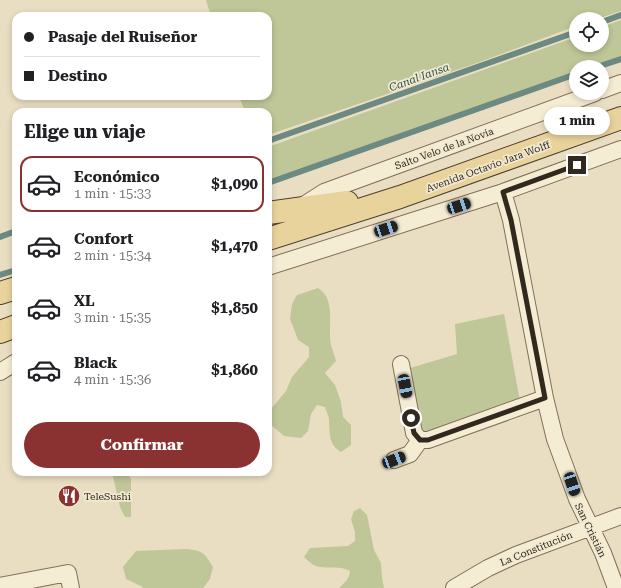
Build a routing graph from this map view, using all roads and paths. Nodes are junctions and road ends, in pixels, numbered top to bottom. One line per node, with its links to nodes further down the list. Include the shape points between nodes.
1 (621, 83): 2 (street)
2 (609, 87)
3 (576, 100): 8 (street, Salto Velo de la Novia, via 324,192)
4 (621, 118): 7 (main road, Avenida Octavio Jara Wolff)
5 (621, 149): 6 (street)
6 (503, 192): 11 (street); 19 (street, San Cristián, via 511,220)
7 (400, 197): 8 (main road, Avenida Octavio Jara Wolff, via 374,196); 10 (main road, Avenida Octavio Jara Wolff)
8 (298, 209): 9 (main road, Avenida Octavio Jara Wolff)
9 (272, 212)
10 (272, 238)
11 (272, 266)
12 (12, 289): 13 (main road)
13 (0, 293)
14 (12, 328): 15 (main road)
15 (0, 332)
16 (12, 364): 18 (street)
17 (401, 364): 20 (street, via 414,433)
18 (0, 372)
19 (545, 398): 20 (street, via 428,440); 23 (street, San Cristián, via 555,439 577,499)
20 (420, 440): 21 (street, via 410,454)
21 (394, 460)
22 (621, 516): 23 (street, La Constitución)
23 (591, 526): 25 (street, La Constitución, via 516,555); 27 (street, San Cristián)
24 (0, 586): 26 (street, via 68,573)
25 (457, 587)
26 (71, 588)
27 (616, 588)

